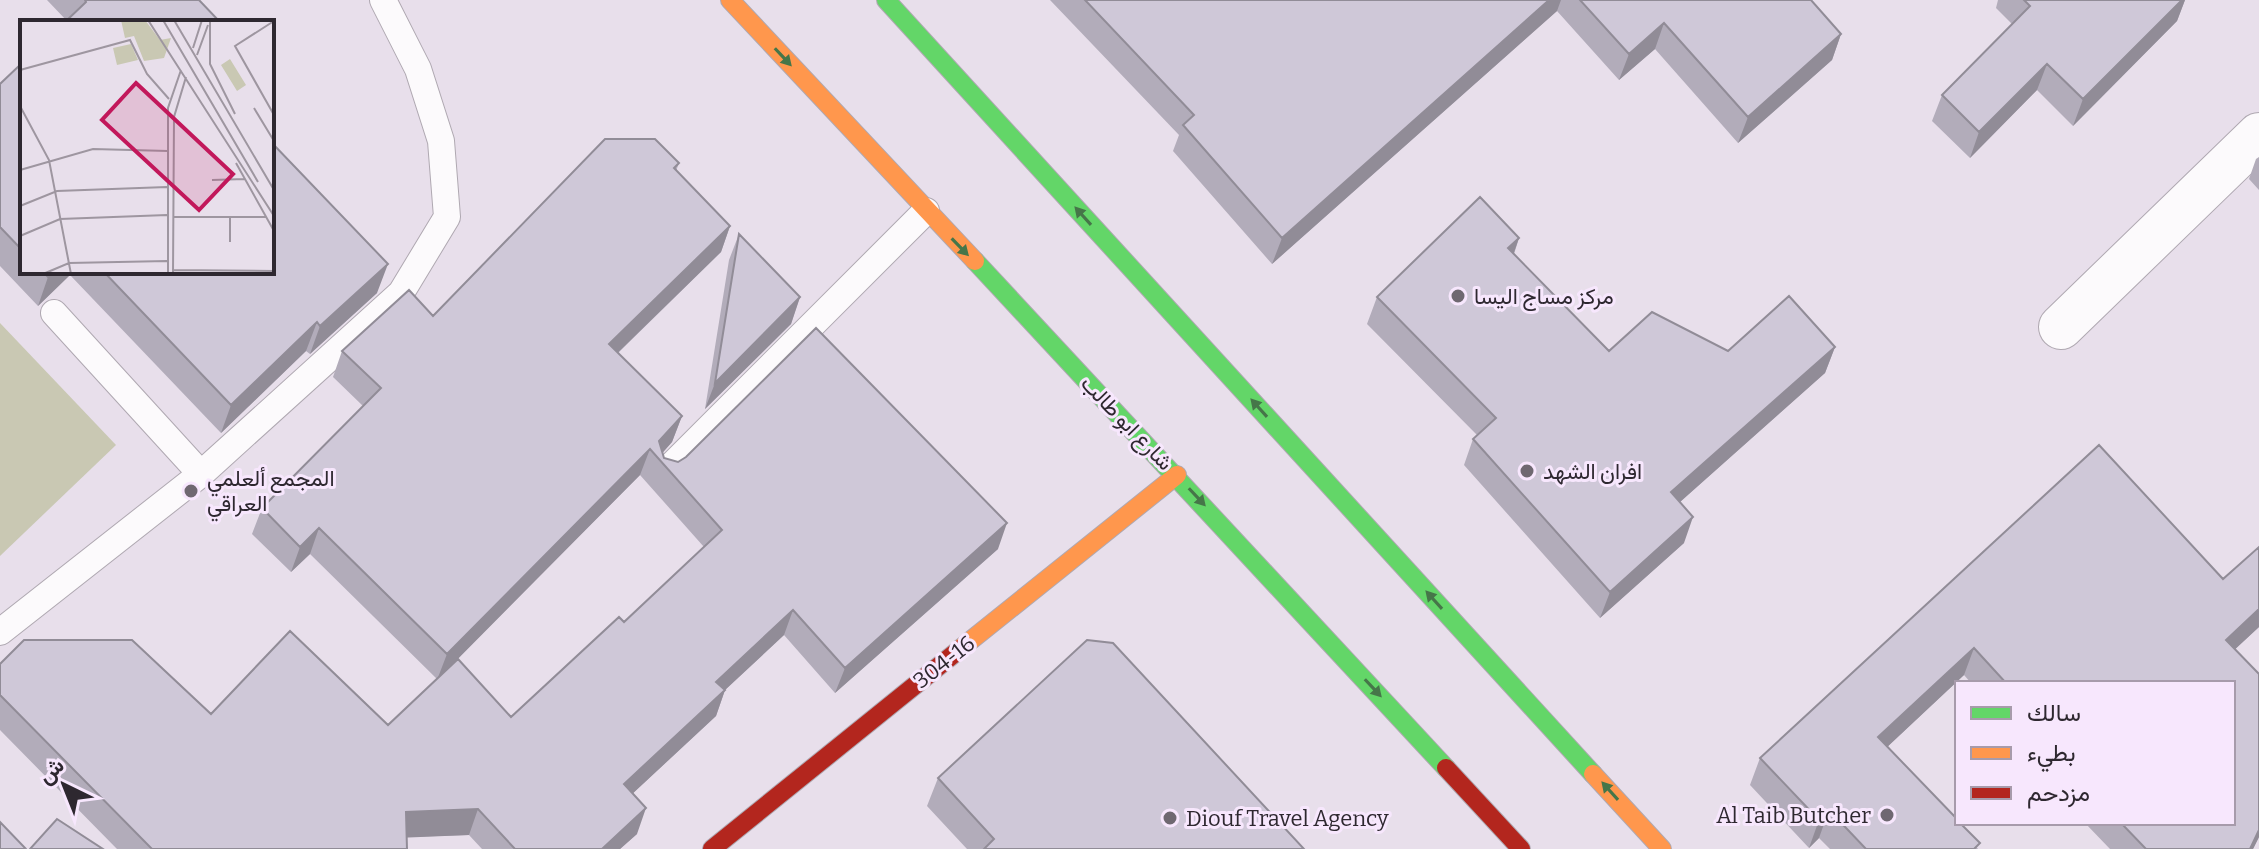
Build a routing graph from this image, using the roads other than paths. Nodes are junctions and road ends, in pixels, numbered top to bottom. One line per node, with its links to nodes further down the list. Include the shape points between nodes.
1 (383, 0): 9 (lane, via 418,69 441,141 447,217 401,293)
2 (730, 0): 5 (main road, شارع ابو طالب, one-way to 5)
3 (886, 0): 14 (main road, one-way to 3)
4 (2259, 135): 7 (street)
5 (926, 211): 8 (lane); 10 (main road, شارع ابو طالب, one-way to 10)
6 (54, 313): 9 (lane)
7 (2061, 327)
8 (665, 472)
9 (201, 474): 11 (lane)
10 (1177, 475): 12 (main road, 304-16); 13 (main road, شارع ابو طالب, one-way to 13)
11 (0, 632)
12 (712, 849)
13 (1521, 849)
14 (1662, 849)

